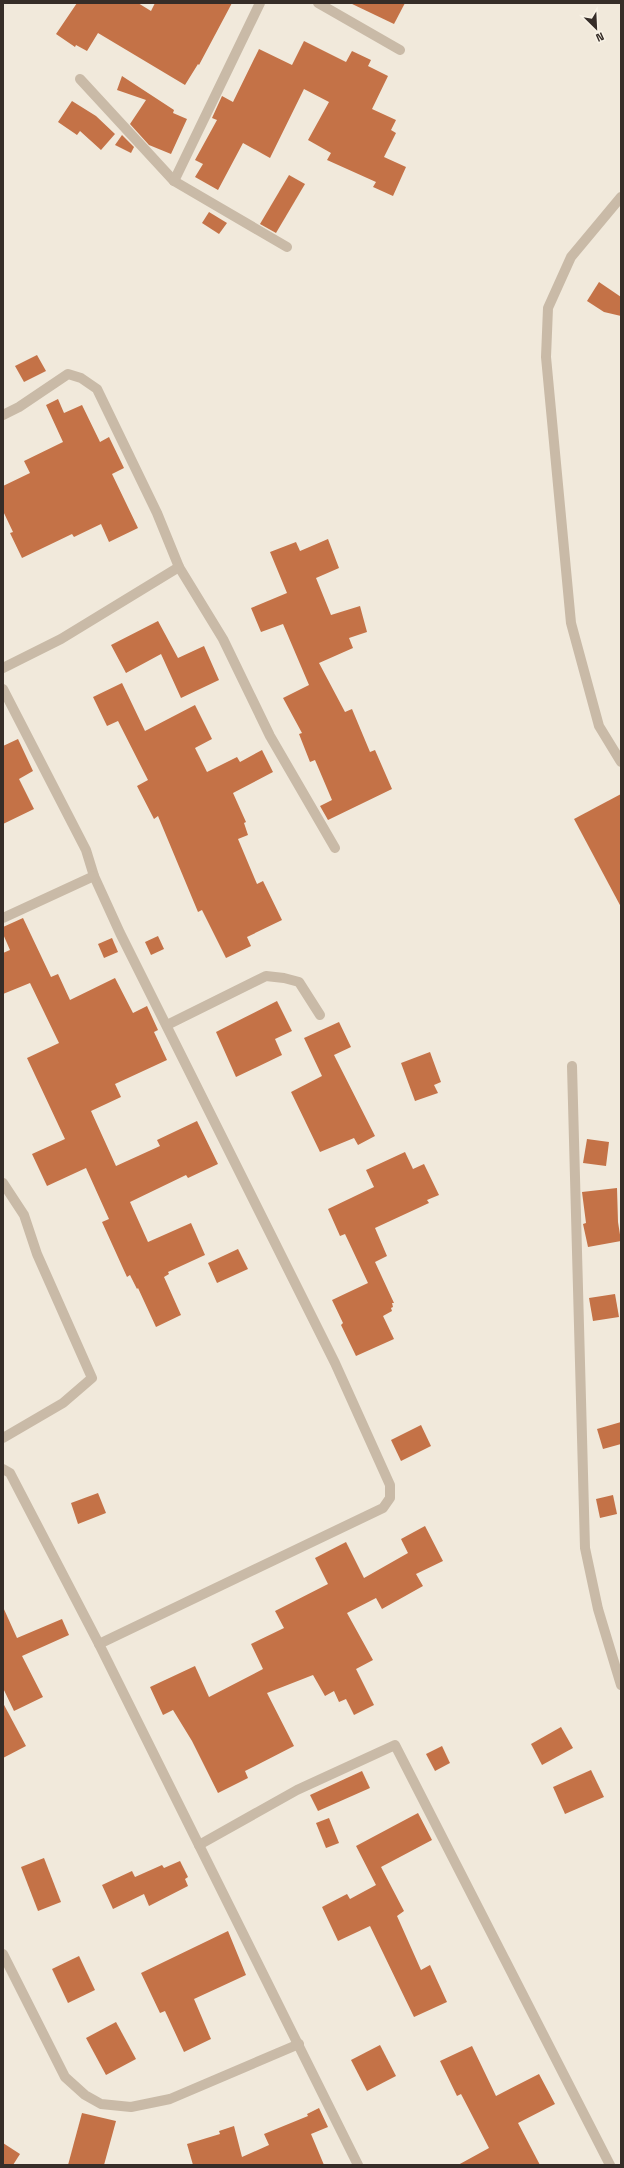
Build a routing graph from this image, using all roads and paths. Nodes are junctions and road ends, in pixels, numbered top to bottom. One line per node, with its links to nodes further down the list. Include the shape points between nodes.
1 (260, 3): 5 (street)
2 (318, 3): 3 (street)
3 (400, 50)
4 (80, 79): 5 (street)
5 (174, 180): 7 (street)
6 (621, 197): 12 (street, via 571,258 548,308 546,357 571,623 599,726)
7 (287, 247)
8 (3, 415): 9 (street, via 68,374 81,378 97,389 157,512)
9 (179, 567): 10 (street, via 61,639); 13 (street, via 223,640 270,736)
10 (3, 668)
11 (3, 689): 14 (street, via 86,850)
12 (621, 762)
13 (335, 848)
14 (94, 876): 15 (street); 17 (street)
15 (3, 918)
16 (320, 1015): 17 (street, via 299,982 266,976)
17 (167, 1025): 22 (street, via 335,1364 390,1484 390,1498 383,1508 359,1521)
18 (572, 1066): 23 (street, via 585,1548 598,1609)
19 (3, 1183): 20 (street, via 24,1216 37,1254 92,1378 63,1403)
20 (3, 1438)
21 (3, 1469): 22 (street, via 10,1473)
22 (99, 1644): 24 (street)
23 (621, 1685)
24 (199, 1845): 27 (street); 29 (street, via 297,1790 395,1745)
25 (3, 1954): 26 (street)
26 (7, 1970): 27 (street, via 65,2077 85,2095 101,2104 131,2107 170,2098)
27 (300, 2044): 28 (street)
28 (358, 2165)
29 (610, 2165)

